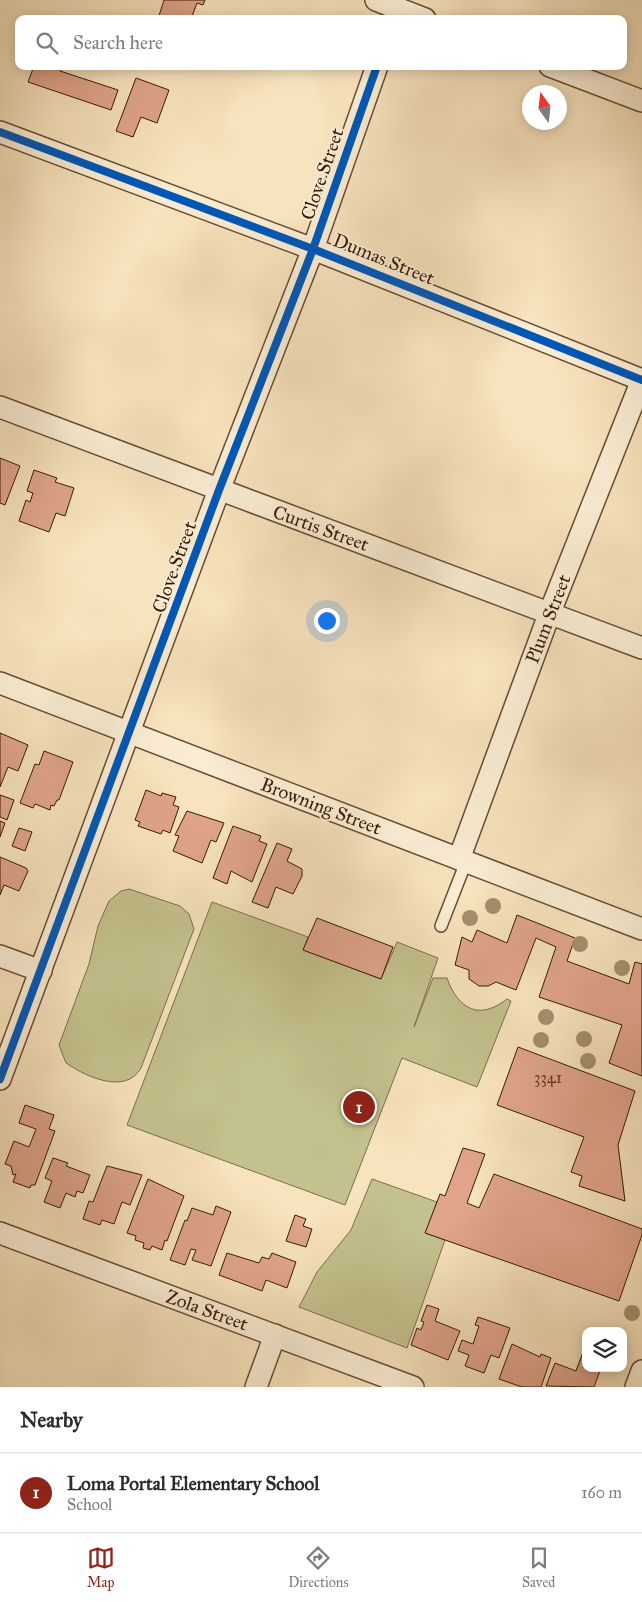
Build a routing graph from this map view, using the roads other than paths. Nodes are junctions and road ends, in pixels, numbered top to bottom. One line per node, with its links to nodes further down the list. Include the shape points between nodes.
1 (376, 0): 2 (street)
2 (398, 9): 3 (street)
3 (414, 15)
4 (377, 70): 8 (street, Clove Street)
5 (561, 70): 6 (street)
6 (642, 101)
7 (0, 132): 8 (street, Dumas Street)
8 (313, 248): 9 (street, Dumas Street); 11 (street, Clove Street)
9 (642, 380): 12 (street, Plum Street)
10 (0, 407): 11 (street, Curtis Street)
11 (219, 490): 12 (street, Curtis Street); 15 (street, Clove Street)
12 (550, 612): 13 (street, Curtis Street); 16 (street, Plum Street)
13 (642, 648)
14 (0, 683): 15 (street, Browning Street)
15 (130, 732): 16 (street, Browning Street); 20 (street, Clove Street)
16 (462, 861): 17 (lane); 18 (street, Browning Street)
17 (441, 926)
18 (642, 929)
19 (0, 956): 20 (street)
20 (41, 971): 21 (street, Clove Street)
21 (0, 1079)
22 (0, 1233): 23 (street, Zola Street)
23 (275, 1335): 25 (street); 26 (street, Zola Street)
24 (642, 1370): 27 (street)
25 (256, 1387)
26 (413, 1387)
27 (636, 1387)

